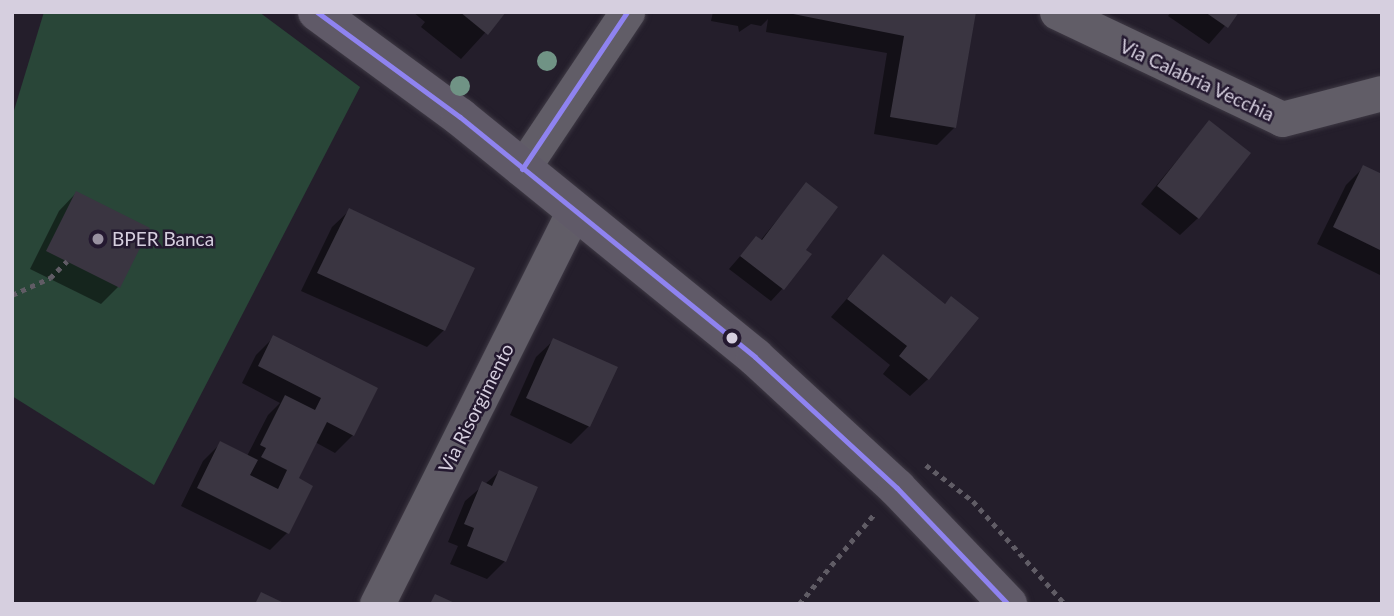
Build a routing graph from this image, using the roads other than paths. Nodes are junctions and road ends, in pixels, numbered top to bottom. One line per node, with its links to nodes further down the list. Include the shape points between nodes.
1 (317, 12): 5 (main road, via 460,117)
2 (627, 12): 5 (street)
3 (1058, 12): 4 (street, Via Calabria Vecchia, via 1282,119)
4 (1382, 93)
5 (522, 169): 6 (main road)
6 (574, 211): 7 (street, Via Risorgimento); 8 (main road, via 755,357 897,488)
7 (377, 604)
8 (1008, 604)

